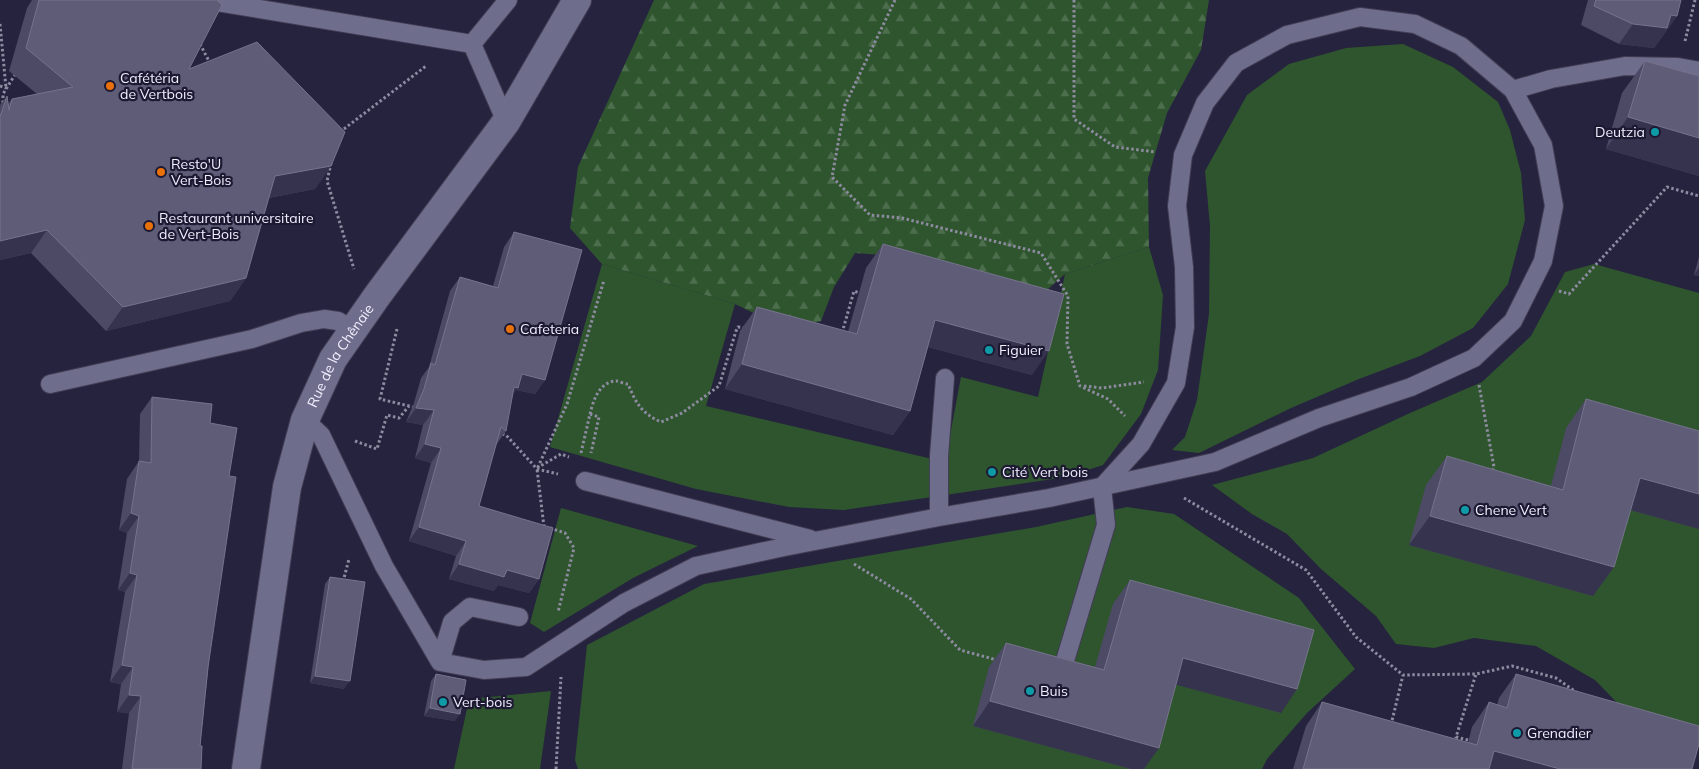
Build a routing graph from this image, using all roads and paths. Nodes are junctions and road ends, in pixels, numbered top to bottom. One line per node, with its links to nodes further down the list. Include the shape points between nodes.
1 (508, 0): 10 (lane)
2 (577, 0): 21 (street, Rue de la Chênaie)
3 (895, 0): 38 (path, via 845,105 832,177 870,215 902,218 1041,253 1068,296 1067,344)
4 (1074, 0): 23 (path, via 1074,119 1115,147)
5 (1695, 0): 14 (path)
6 (217, 2): 9 (lane)
7 (0, 24): 18 (path)
8 (196, 39): 12 (path)
9 (454, 41): 10 (lane); 22 (path, via 432,62 339,133)
10 (472, 44): 21 (lane)
11 (196, 50): 12 (path)
12 (204, 51): 13 (path)
13 (212, 67)
14 (1678, 67): 15 (lane); 19 (lane, via 1625,66 1550,79)
15 (1699, 71)
16 (23, 75): 18 (path, via 18,70)
17 (0, 86): 18 (path)
18 (6, 88): 20 (path)
19 (1513, 90): 23 (lane, via 1461,46 1415,24 1360,17 1287,35 1236,63 1205,103); 28 (lane, via 1543,144 1554,206 1543,261)
20 (3, 104)
21 (506, 122): 31 (street, Rue de la Chênaie)
22 (333, 126)
23 (1183, 155): 35 (lane, via 1176,206 1184,267 1185,327)
24 (333, 157): 26 (path, via 327,181)
25 (1699, 196): 28 (path, via 1667,187 1570,294)
26 (355, 272)
27 (604, 280): 49 (path, via 567,404)
28 (1532, 283): 34 (lane, via 1513,321)
29 (859, 293): 33 (path, via 854,291)
30 (399, 322): 39 (path, via 380,399)
31 (354, 330): 37 (lane, via 338,321 324,319 301,323 252,339); 42 (street, Rue de la Chênaie, via 334,358)
32 (751, 330): 41 (path, via 738,327 719,386 682,413 661,422 649,417 636,402 628,384 616,381 603,386 594,399)
33 (842, 335)
34 (1474, 358): 51 (path, via 1494,466); 53 (lane, via 1411,387 1319,418 1215,462)
35 (1178, 370): 38 (path, via 1138,383 1102,388); 45 (lane, via 1176,384)
36 (945, 378): 55 (lane, via 939,456)
37 (50, 384)
38 (1080, 386): 45 (path, via 1115,406 1136,427)
39 (409, 406): 40 (path); 44 (path, via 399,418 387,415 377,449)
40 (417, 408)
41 (590, 414): 46 (path); 47 (path, via 599,417)
42 (305, 420): 61 (lane, via 321,435 384,566); 68 (street, Rue de la Chênaie, via 287,487)
43 (498, 433): 49 (path, via 506,435)
44 (352, 439)
45 (1141, 444): 53 (lane)
46 (580, 456)
47 (591, 456)
48 (574, 461): 49 (path, via 561,454)
49 (536, 468): 50 (path); 57 (path, via 544,526 565,533 574,548)
50 (560, 475)
51 (1491, 476)
52 (585, 481): 56 (lane)
53 (1102, 487): 55 (lane); 62 (lane, via 1106,525)
54 (1176, 494): 64 (path, via 1306,570 1356,637)
55 (939, 517): 56 (lane)
56 (816, 540): 59 (lane, via 696,566 624,603); 60 (path, via 911,599 960,650)
57 (558, 613)
58 (519, 617): 61 (lane, via 470,607 452,622)
59 (562, 643): 61 (lane, via 526,667 484,670); 69 (path)
60 (1000, 661)
61 (440, 662)
62 (1061, 674)
63 (1476, 674): 64 (path); 65 (path, via 1512,666 1556,678); 67 (path, via 1456,738)
64 (1403, 675): 66 (path)
65 (1582, 697)
66 (1390, 730)
67 (1468, 740)
68 (246, 769)
69 (556, 769)

